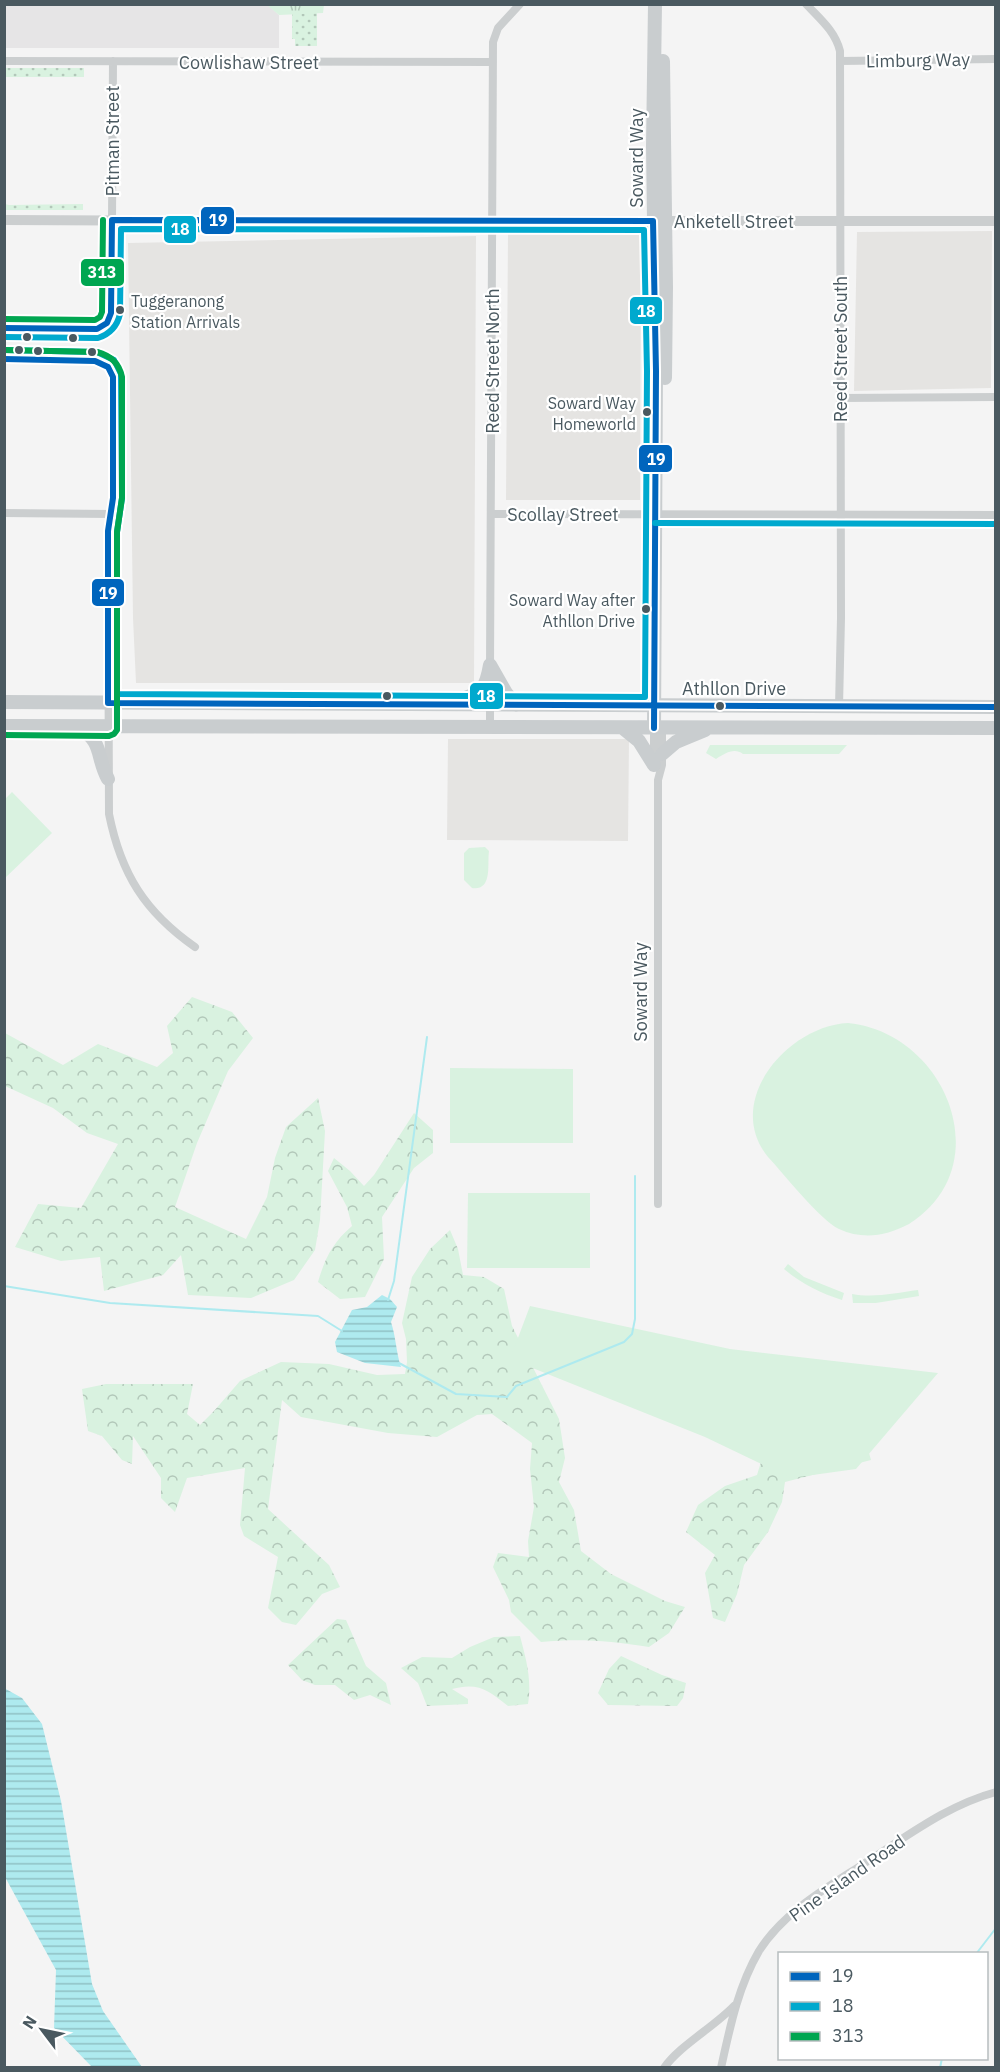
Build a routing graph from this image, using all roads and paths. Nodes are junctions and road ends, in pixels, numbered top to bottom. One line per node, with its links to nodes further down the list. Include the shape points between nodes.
1 (520, 4): 9 (street, Reed Street North, via 498,28)
2 (656, 4): 15 (main road, Soward Way)
3 (663, 4): 15 (main road, Soward Way)
4 (806, 4): 8 (street, Reed Street South, via 838,41)
5 (996, 59): 8 (street, Limburg Way)
6 (4, 61): 7 (street, Cowlishaw Street)
7 (113, 61): 9 (street, Cowlishaw Street); 11 (street, Pitman Street)
8 (840, 61): 16 (street, Reed Street South)
9 (493, 62): 14 (street, Reed Street North)
10 (4, 220): 11 (street, Anketell Street)
11 (112, 220): 12 (street, Anketell Street)
12 (228, 221): 13 (street, Anketell Street)
13 (374, 221): 14 (street, Anketell Street)
14 (492, 221): 15 (street, Anketell Street); 21 (street, Reed Street North)
15 (659, 221): 16 (street, Anketell Street); 22 (main road, Soward Way)
16 (840, 221): 17 (street, Anketell Street); 19 (street, Reed Street South)
17 (996, 221)
18 (996, 397): 19 (street)
19 (840, 398): 23 (street, Reed Street South)
20 (4, 513): 27 (street, via 111,514)
21 (491, 513): 22 (street, Scollay Street); 25 (street, Reed Street North)
22 (659, 514): 23 (street, Scollay Street); 31 (main road, Soward Way)
23 (840, 514): 24 (street, Scollay Street); 32 (street, Reed Street South)
24 (996, 515)
25 (490, 665): 28 (main road, via 488,682 478,693); 29 (street, Reed Street North); 30 (main road)
26 (4, 702): 27 (main road, Athllon Drive)
27 (108, 703): 28 (main road, Athllon Drive); 36 (street)
28 (441, 705): 29 (main road, Athllon Drive)
29 (490, 705): 30 (main road, Athllon Drive); 37 (street, Reed Street North)
30 (516, 705): 31 (main road, Athllon Drive)
31 (658, 706): 32 (main road, Athllon Drive); 39 (main road, Soward Way)
32 (839, 706): 33 (main road, Athllon Drive); 41 (main road, via 838,717 831,724); 42 (main road, via 851,722)
33 (996, 707)
34 (4, 726): 35 (main road)
35 (80, 727): 36 (main road); 45 (main road, via 94,738)
36 (108, 727): 37 (main road); 45 (street)
37 (490, 728): 38 (main road)
38 (623, 728): 39 (main road); 44 (main road)
39 (658, 728): 40 (main road); 44 (street, Soward Way); 44 (street, Soward Way)
40 (710, 728): 41 (main road); 44 (main road, via 676,742)
41 (807, 728): 42 (main road)
42 (895, 728): 43 (main road)
43 (996, 728)
44 (658, 759): 46 (street, Soward Way); 46 (street, Soward Way, via 662,765)
45 (108, 779): 47 (street, via 109,814 116,845 134,885 155,914)
46 (658, 780): 48 (street, Soward Way)
47 (195, 947)
48 (658, 1204)
49 (996, 1792): 50 (street, Pine Island Road, via 946,1811 784,1921 760,1949)
50 (736, 2003): 51 (street, Pine Island Road); 52 (street, Pine Island Road)
51 (711, 2027): 52 (street); 53 (street, Pine Island Road)
52 (728, 2036): 54 (street, Pine Island Road)
53 (664, 2067)
54 (721, 2067)

